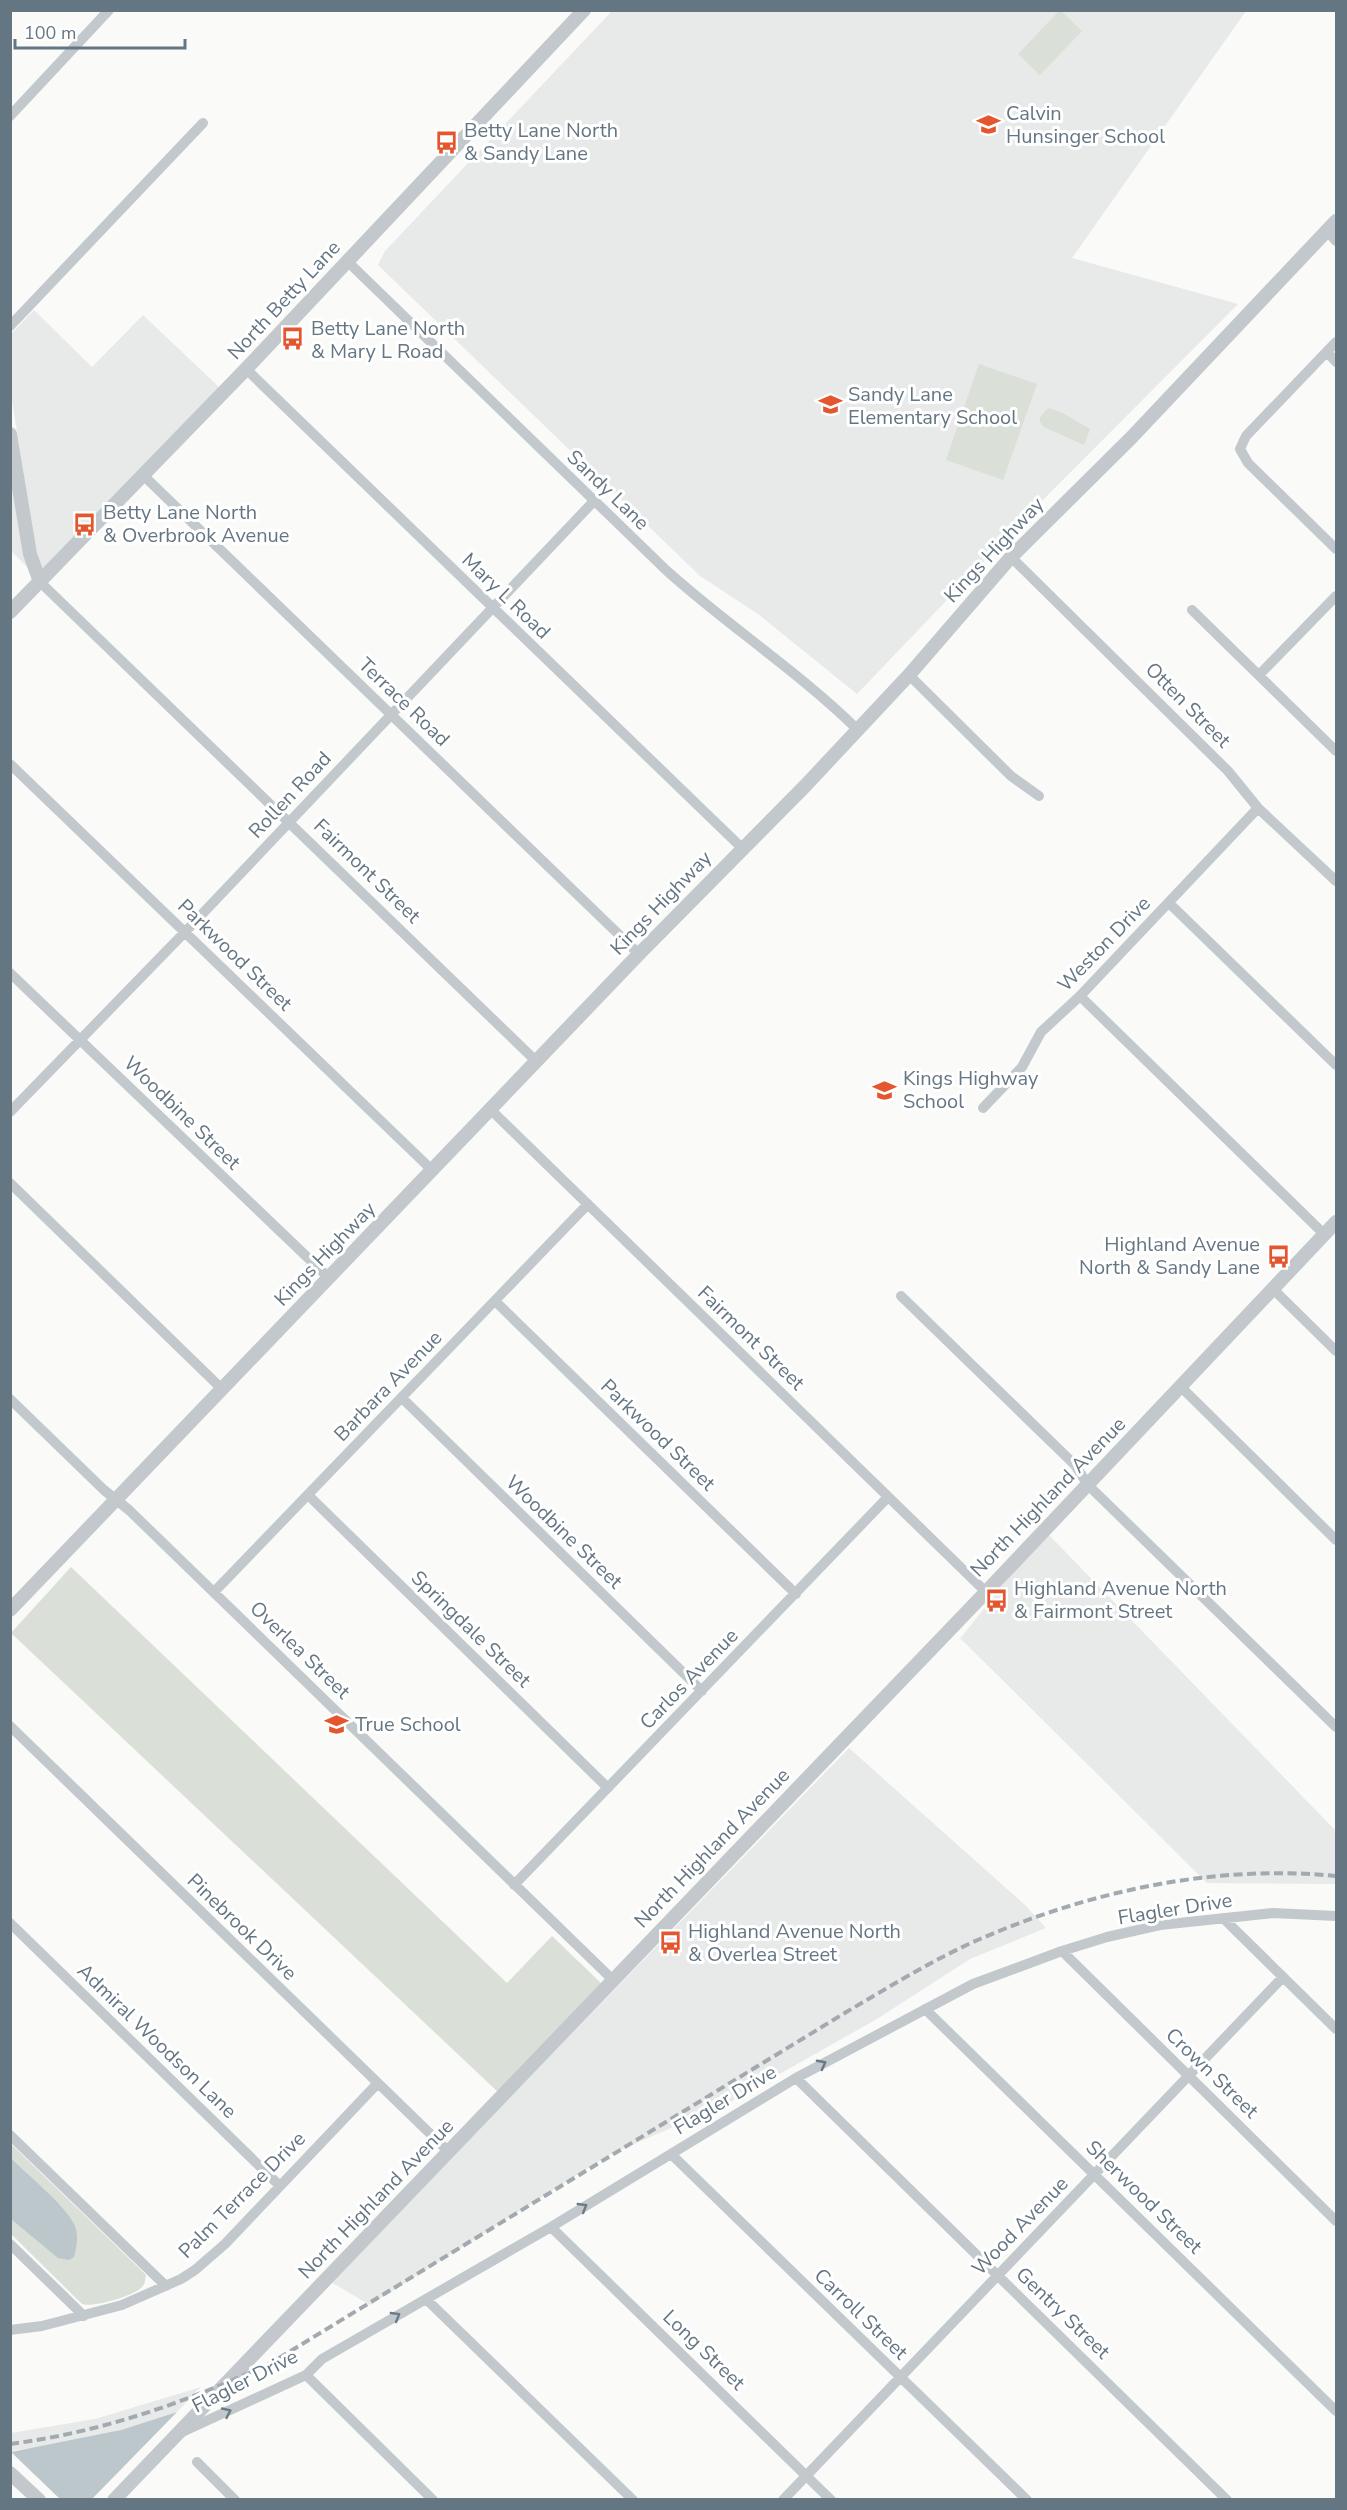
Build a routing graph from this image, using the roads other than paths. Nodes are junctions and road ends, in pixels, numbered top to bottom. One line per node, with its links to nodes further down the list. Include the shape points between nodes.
1 (109, 10): 3 (street)
2 (584, 10): 7 (street, North Betty Lane)
3 (10, 116)
4 (203, 123): 8 (street)
5 (1336, 221): 6 (street, Kings Highway)
6 (1331, 236): 17 (street, Kings Highway)
7 (347, 261): 12 (street, North Betty Lane); 15 (street, Sandy Lane)
8 (10, 326)
9 (1336, 342): 10 (street)
10 (1327, 352): 11 (street); 16 (street, via 1246,436 1240,449 1248,463)
11 (1336, 362)
12 (246, 369): 14 (street, North Betty Lane); 20 (street, Mary L Road)
13 (10, 434): 18 (street, via 30,554)
14 (144, 476): 18 (street, North Betty Lane); 25 (street, Terrace Road)
15 (594, 501): 20 (street, Rollen Road); 26 (street, Sandy Lane, via 699,600 800,677)
16 (1336, 549)
17 (1011, 557): 23 (street, Kings Highway); 30 (street, Otten Street, via 1228,771)
18 (40, 582): 22 (street, North Betty Lane); 31 (street, Fairmont Street)
19 (1336, 596): 24 (street)
20 (492, 608): 25 (street, Rollen Road); 32 (street, Mary L Road)
21 (1192, 610): 24 (street)
22 (10, 612)
23 (909, 675): 26 (street, Kings Highway); 29 (street, via 1011,776)
24 (1259, 675): 27 (street)
25 (391, 714): 31 (street, Rollen Road); 36 (street, Terrace Road)
26 (858, 730): 32 (street, Kings Highway)
27 (1336, 751)
28 (10, 764): 35 (street, Parkwood Street)
29 (1039, 796)
30 (1258, 808): 33 (street, Otten Street); 34 (street, Weston Drive)
31 (290, 822): 35 (street, Rollen Road); 40 (street, Fairmont Street)
32 (742, 848): 36 (street, Kings Highway)
33 (1336, 881)
34 (1169, 903): 38 (street, Weston Drive); 41 (street)
35 (185, 932): 39 (street, Rollen Road); 45 (street, Parkwood Street)
36 (639, 954): 40 (street, Kings Highway)
37 (10, 973): 39 (street, Woodbine Street)
38 (1080, 996): 42 (street, Weston Drive, via 1041,1032 1022,1067); 49 (street)
39 (79, 1039): 44 (street, Rollen Road); 50 (street, Woodbine Street)
40 (537, 1062): 43 (street, Kings Highway)
41 (1336, 1065)
42 (983, 1108)
43 (491, 1110): 45 (street, Kings Highway); 47 (street, Fairmont Street)
44 (10, 1112)
45 (433, 1172): 50 (street, Kings Highway)
46 (10, 1183): 56 (street)
47 (588, 1204): 53 (street, Barbara Avenue); 61 (street, Fairmont Street)
48 (1336, 1222): 49 (street, North Highland Avenue)
49 (1325, 1234): 51 (street, North Highland Avenue)
50 (329, 1278): 56 (street, Kings Highway)
51 (1273, 1289): 54 (street); 55 (street, North Highland Avenue)
52 (901, 1296): 59 (street, via 1075,1465)
53 (495, 1301): 57 (street, Barbara Avenue); 66 (street, Parkwood Street)
54 (1336, 1351)
55 (1180, 1387): 59 (street, North Highland Avenue); 63 (street)
56 (223, 1390): 62 (street, Kings Highway)
57 (402, 1398): 60 (street, Barbara Avenue); 68 (street, Woodbine Street)
58 (10, 1399): 62 (street, Overlea Street)
59 (1088, 1485): 65 (street, North Highland Avenue); 70 (street)
60 (308, 1495): 64 (street, Barbara Avenue); 71 (street, Springdale Street)
61 (888, 1497): 65 (street, Fairmont Street); 66 (street, Carlos Avenue)
62 (117, 1500): 64 (street, Overlea Street); 67 (street, Kings Highway)
63 (1336, 1540)
64 (214, 1592): 72 (street, Overlea Street)
65 (986, 1592): 78 (street, North Highland Avenue)
66 (796, 1594): 68 (street, Carlos Avenue)
67 (10, 1610)
68 (702, 1691): 71 (street, Carlos Avenue)
69 (10, 1726): 83 (street, Pinebrook Drive)
70 (1336, 1727)
71 (608, 1788): 72 (street, Carlos Avenue)
72 (514, 1885): 78 (street, Overlea Street)
73 (1336, 1916): 74 (street, Flagler Drive, via 1274,1913)
74 (1223, 1918): 76 (street, Flagler Drive, via 1160,1925); 77 (street)
75 (10, 1923): 88 (street, Admiral Woodson Lane)
76 (1062, 1951): 79 (street, Flagler Drive, via 974,1984); 81 (street, Crown Street)
77 (1283, 1977): 80 (street); 81 (street, Wood Avenue)
78 (613, 1980): 85 (street, North Highland Avenue)
79 (925, 2009): 82 (street, Flagler Drive, one-way to 79); 87 (street, Sherwood Street)
80 (1336, 2029)
81 (1188, 2075): 87 (street, Wood Avenue); 89 (street, Crown Street)
82 (796, 2078): 86 (street, Flagler Drive); 92 (street, Gentry Street)
83 (377, 2084): 85 (street, Pinebrook Drive); 88 (street, Palm Terrace Drive)
84 (10, 2135): 93 (street)
85 (449, 2152): 100 (street, North Highland Avenue)
86 (671, 2154): 90 (street, Flagler Drive, one-way to 86); 98 (street, Carroll Street)
87 (1094, 2174): 92 (street, Wood Avenue); 99 (street, Sherwood Street)
88 (279, 2185): 93 (street, Palm Terrace Drive, via 211,2257)
89 (1336, 2221)
90 (551, 2227): 94 (street, Flagler Drive); 103 (street, Long Street)
91 (10, 2244): 95 (street)
92 (998, 2275): 98 (street, Wood Avenue); 112 (street, Gentry Street)
93 (166, 2286): 95 (street, Palm Terrace Drive)
94 (426, 2299): 97 (street, Flagler Drive, one-way to 94, via 322,2359); 108 (street)
95 (84, 2316): 96 (street, Palm Terrace Drive)
96 (10, 2330)
97 (306, 2375): 100 (street, Flagler Drive, one-way to 97); 107 (street)
98 (900, 2377): 103 (street, Wood Avenue); 111 (street, Carroll Street)
99 (1336, 2411)
100 (174, 2436): 105 (street, North Highland Avenue)
101 (197, 2462): 106 (street)
102 (10, 2473): 104 (street)
103 (807, 2475): 109 (street, Wood Avenue); 110 (street, Long Street)
104 (39, 2499)
105 (114, 2499)
106 (235, 2499)
107 (433, 2499)
108 (633, 2499)
109 (783, 2499)
110 (831, 2499)
111 (1027, 2499)
112 (1227, 2499)

